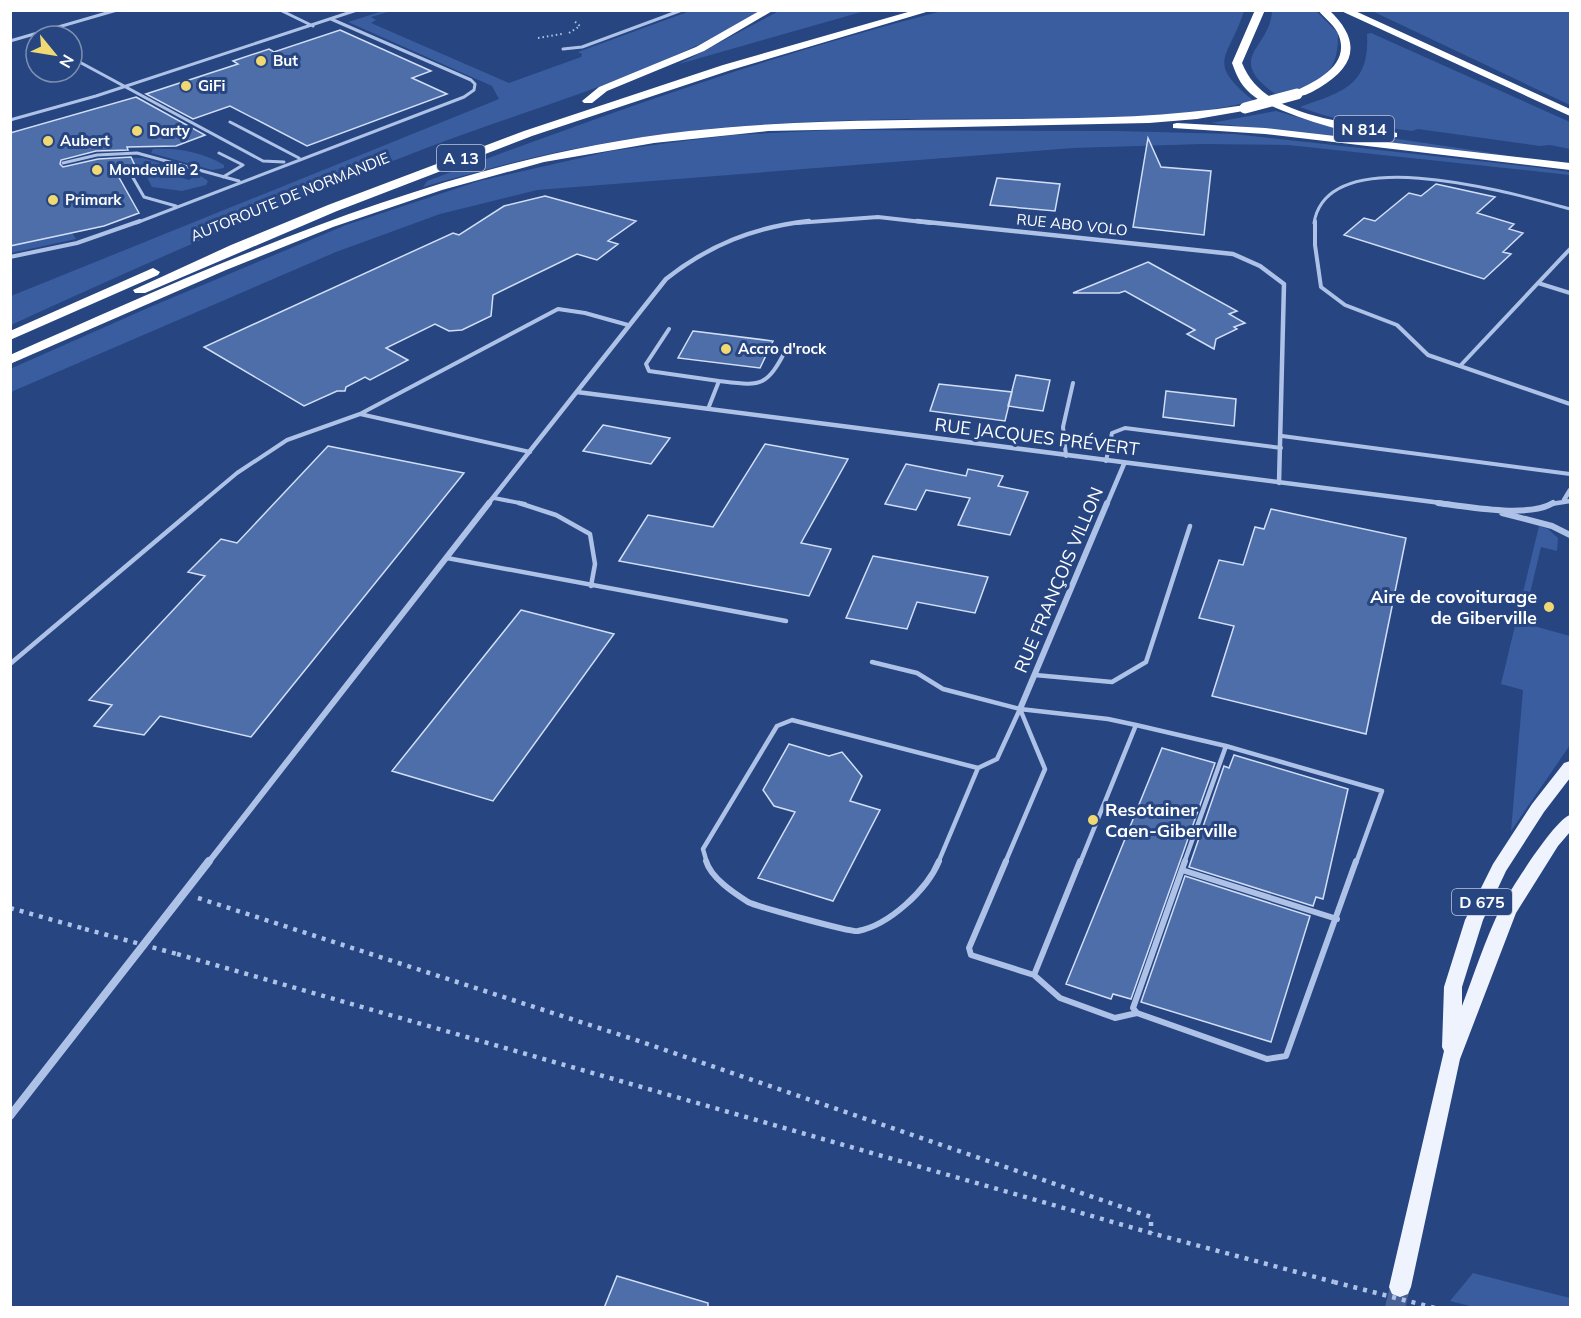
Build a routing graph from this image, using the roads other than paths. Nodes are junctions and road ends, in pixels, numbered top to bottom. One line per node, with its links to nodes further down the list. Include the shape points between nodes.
1 (117, 10): 13 (lane)
2 (280, 10): 14 (lane)
3 (357, 10): 12 (lane)
4 (682, 10): 15 (lane, via 582,47)
5 (769, 10): 19 (highway, via 700,49 603,89)
6 (885, 10): 19 (highway, A 13)
7 (928, 10): 45 (highway, A 13, via 685,81 464,157 276,231)
8 (1260, 10): 26 (highway, N 814, via 1237,68 1251,87 1285,109 1330,123 1389,134)
9 (1323, 10): 23 (highway, bridge, via 1344,33 1346,55 1331,77 1314,88 1245,108 1156,118)
10 (1344, 10): 17 (highway)
11 (1360, 10): 17 (highway)
12 (331, 19): 14 (lane); 25 (lane, via 471,80 474,90)
13 (70, 24)
14 (313, 26): 18 (lane)
15 (563, 49)
16 (84, 64): 18 (lane)
17 (1469, 66): 20 (highway)
18 (126, 86): 21 (lane); 27 (lane)
19 (588, 101): 43 (highway, AUTOROUTE DE NORMANDIE / A 13, via 340,194)
20 (1570, 113)
21 (10, 120)
22 (230, 122): 25 (lane)
23 (1038, 122): 30 (highway, via 1252,130); 46 (highway, via 746,129 650,139 551,157 449,184 357,215 246,258)
24 (219, 153): 33 (lane, via 243,165)
25 (299, 158): 28 (lane)
26 (1570, 159)
27 (263, 161): 28 (lane); 32 (lane)
28 (290, 162): 32 (lane)
29 (63, 163): 33 (lane, via 97,155 137,153)
30 (1570, 167)
31 (132, 176): 35 (lane, via 144,197)
32 (252, 176): 34 (lane)
33 (223, 177): 34 (lane)
34 (239, 181): 35 (lane)
35 (176, 206): 38 (lane, via 77,243)
36 (1570, 209): 47 (lane, via 1479,186 1376,176 1333,190 1318,207 1314,236 1321,287 1345,305 1397,325 1428,355)
37 (1570, 249): 39 (lane)
38 (10, 257)
39 (1538, 283): 40 (lane); 47 (lane)
40 (1570, 293)
41 (628, 325): 50 (street); 53 (lane, via 583,311 558,309); 54 (street, RUE ABO VOLO, via 664,280 719,243 771,225 823,218 878,216 1233,254 1260,266 1284,284)
42 (669, 329): 48 (lane, via 646,363 649,371)
43 (10, 336)
44 (787, 348): 48 (lane, via 773,376 763,383)
45 (10, 350)
46 (10, 360)
47 (1460, 366): 51 (lane)
48 (719, 381): 52 (lane)
49 (1073, 383): 57 (lane, via 1063,427)
50 (577, 392): 52 (street, RUE JACQUES PRÉVERT); 56 (street)
51 (1570, 404)
52 (708, 409): 57 (street, RUE JACQUES PRÉVERT)
53 (360, 414): 56 (lane); 74 (lane, via 287,440 237,473)
54 (1282, 436): 55 (street, RUE ABO VOLO); 60 (lane)
55 (1281, 448): 58 (lane, via 1125,428 1112,433); 61 (street, RUE ABO VOLO)
56 (530, 452): 63 (street)
57 (1065, 456): 58 (street, RUE JACQUES PRÉVERT)
58 (1106, 461): 59 (street, RUE JACQUES PRÉVERT)
59 (1125, 464): 61 (street, RUE JACQUES PRÉVERT); 75 (street, RUE FRANÇOIS VILLON)
60 (1570, 474)
61 (1279, 483): 66 (street, RUE JACQUES PRÉVERT)
62 (1570, 490): 64 (street)
63 (494, 498): 70 (street); 71 (lane, via 531,504 572,521 590,534 595,564)
64 (1567, 501): 65 (street, RUE JACQUES PRÉVERT)
65 (1544, 509): 66 (street, RUE JACQUES PRÉVERT); 68 (street)
66 (1492, 510): 68 (street, RUE JACQUES PRÉVERT)
67 (1190, 526): 75 (lane, via 1146,662 1112,682)
68 (1552, 526): 69 (street, RUE JACQUES PRÉVERT)
69 (1570, 535)
70 (447, 558): 71 (lane); 87 (street)
71 (591, 585): 72 (lane)
72 (786, 621)
73 (872, 662): 76 (lane, via 917,673 943,689)
74 (10, 664)
75 (1035, 675): 76 (street, RUE FRANÇOIS VILLON)
76 (1020, 709): 77 (lane); 80 (lane, via 997,759); 84 (lane, via 1045,769 969,948 971,955)
77 (1136, 725): 78 (lane); 84 (lane)
78 (1226, 746): 82 (lane); 83 (lane, via 1382,791)
79 (1570, 767): 86 (main road, D 675, via 1499,869 1474,920 1453,987)
80 (978, 768): 80 (lane, via 792,720 777,726 703,849 709,871 750,903 857,933 896,915 935,871)
81 (1570, 821): 86 (main road, D 675, via 1508,911)
82 (1182, 870): 83 (lane); 85 (lane, via 1133,1008)
83 (1337, 919): 85 (lane, via 1286,1056 1267,1059)
84 (1034, 975): 85 (lane, via 1060,998 1115,1018)
85 (1137, 1013)
86 (1450, 1059): 88 (main road, D 675)
87 (10, 1116)
88 (1400, 1287)

